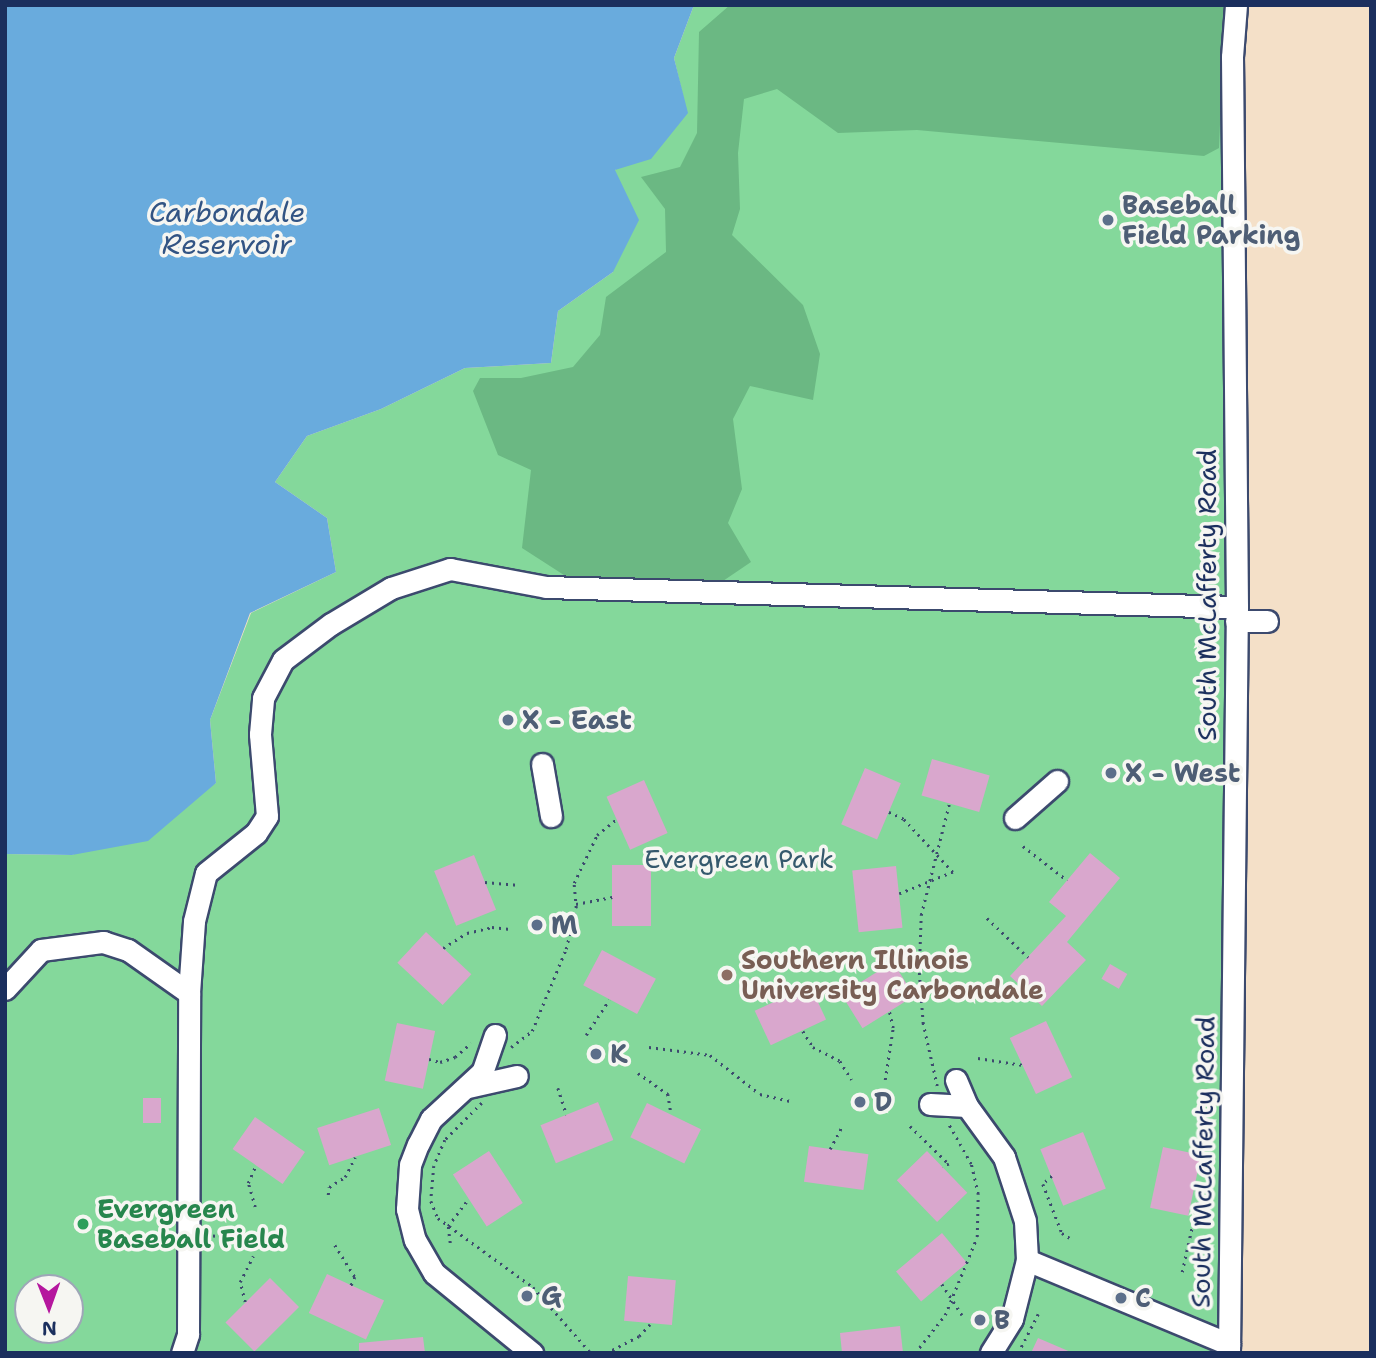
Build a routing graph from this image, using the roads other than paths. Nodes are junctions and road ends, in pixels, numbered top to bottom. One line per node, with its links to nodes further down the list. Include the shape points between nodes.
1 (1236, 5): 2 (street, South McLafferty Road, via 1232,57)
2 (1236, 614): 3 (street); 9 (street, via 546,587 450,569 391,587 283,660 263,698 260,734 267,816 256,833 206,873 194,921); 17 (street, South McLafferty Road)
3 (1266, 621)
4 (542, 764): 6 (street)
5 (1057, 781): 7 (street)
6 (551, 816)
7 (1015, 818)
8 (5, 989): 9 (street, via 41,950 103,942 128,950)
9 (189, 993): 19 (street, via 188,1334)
10 (491, 1042): 13 (street, via 482,1072)
11 (517, 1076): 13 (street)
12 (956, 1080): 15 (street)
13 (466, 1087): 18 (street, via 431,1119 418,1144 407,1184 411,1226 423,1259 434,1273)
14 (936, 1104): 15 (street)
15 (967, 1106): 16 (street, via 1012,1172 1025,1221)
16 (1027, 1260): 17 (street); 20 (street, via 1012,1319)
17 (1229, 1348)
18 (527, 1351)
19 (181, 1353)
20 (991, 1353)

